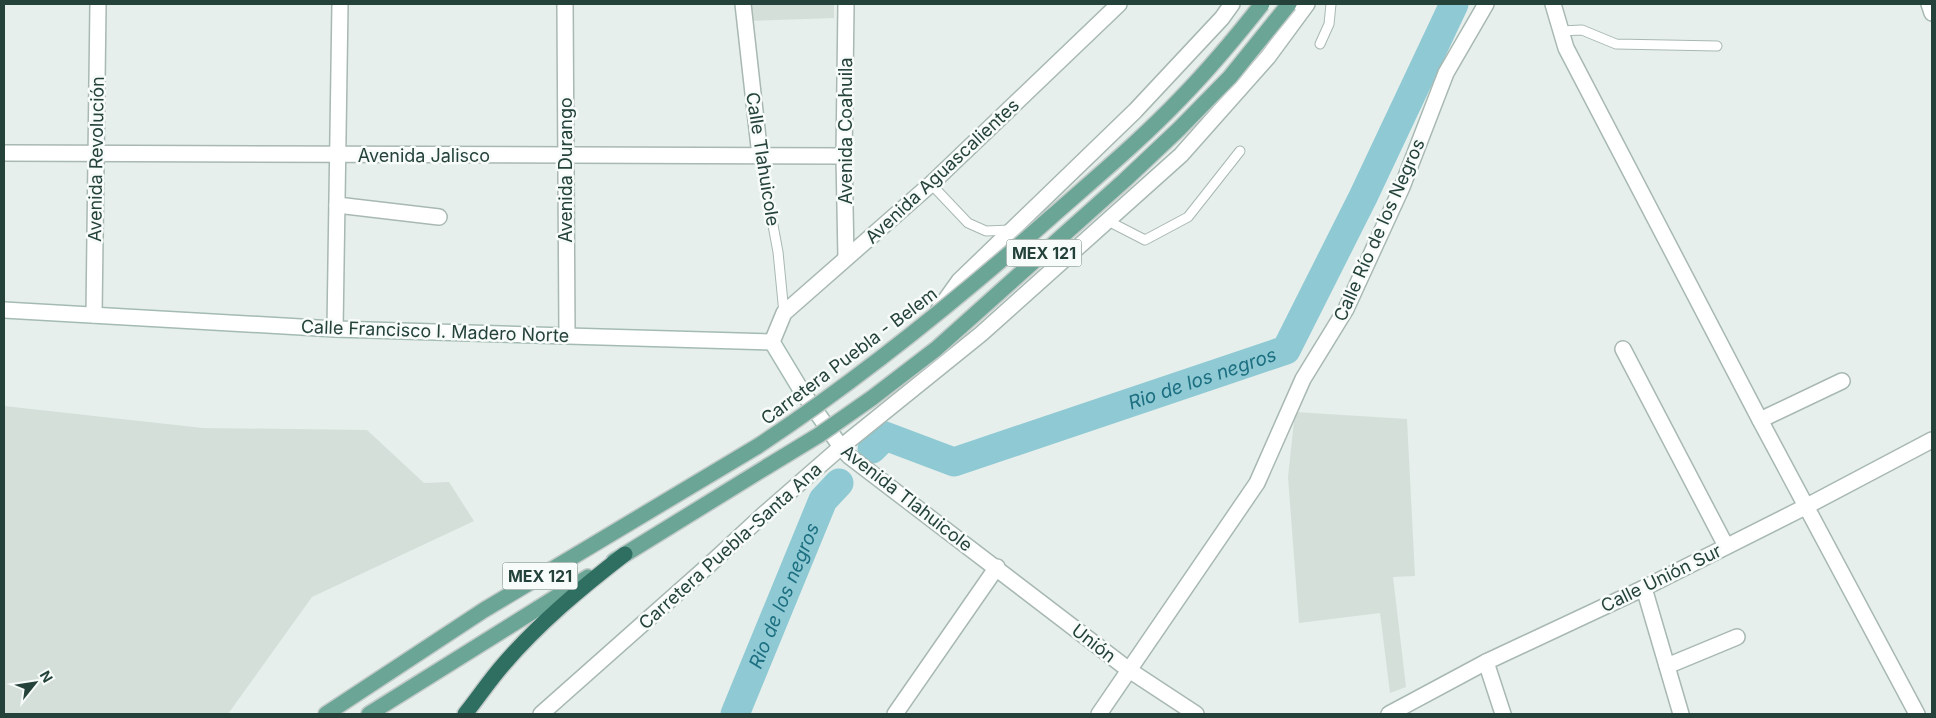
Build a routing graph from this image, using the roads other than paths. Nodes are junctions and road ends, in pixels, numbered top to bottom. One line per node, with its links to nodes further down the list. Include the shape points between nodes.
1 (98, 4): 21 (street, Avenida Revolución)
2 (340, 4): 22 (street)
3 (565, 4): 23 (street, Avenida Durango)
4 (743, 4): 24 (street, Calle Tlahuicole)
5 (846, 4): 25 (street, Avenida Coahuila)
6 (1119, 4): 26 (street, Avenida Aguascalientes)
7 (1232, 4): 30 (street, via 1135,111)
8 (1262, 4): 35 (main road, Carretera Puebla - Belem / MEX 121, bridge, via 1180,99 1090,183)
9 (1289, 4): 46 (main road, MEX 121, bridge, via 1210,97 1124,180 936,349 819,435)
10 (1307, 4): 29 (street, Carretera Puebla-Santa Ana, via 1268,57 1181,156)
11 (1331, 4): 17 (lane, via 1329,24)
12 (1486, 4): 52 (street, Calle Río de los Negros, via 1446,73 1402,187 1346,309 1303,379 1257,483)
13 (1553, 4): 16 (street)
14 (1929, 4): 15 (street)
15 (1932, 13)
16 (1561, 31): 18 (lane, via 1582,30 1616,44); 41 (street, via 1570,56)
17 (1320, 44)
18 (1717, 46)
19 (1240, 151): 29 (lane, via 1188,217 1145,240)
20 (4, 153): 21 (street, Avenida Jalisco)
21 (96, 154): 22 (street, Avenida Jalisco); 34 (street, Avenida Revolución)
22 (338, 155): 23 (street, Avenida Jalisco); 27 (street)
23 (565, 156): 24 (street, Avenida Jalisco); 37 (street, Avenida Durango)
24 (760, 156): 25 (street, Avenida Jalisco); 33 (lane, Calle Tlahuicole, via 778,252)
25 (844, 156): 31 (street, Avenida Coahuila)
26 (931, 184): 30 (lane, via 968,223 986,231); 31 (street, Avenida Aguascalientes)
27 (337, 206): 28 (street); 36 (street)
28 (439, 217)
29 (1108, 221): 43 (street, Carretera Puebla-Santa Ana, via 982,334)
30 (1013, 230): 35 (street, via 959,281)
31 (846, 258): 33 (street, Avenida Aguascalientes)
32 (4, 310): 34 (street, Calle Francisco I. Madero Norte)
33 (784, 313): 38 (street, Avenida Aguascalientes)
34 (94, 315): 36 (street, Calle Francisco I. Madero Norte)
35 (934, 317): 53 (main road, Carretera Puebla - Belem / MEX 121, bridge, via 820,406 492,605)
36 (335, 329): 37 (street, Calle Francisco I. Madero Norte)
37 (567, 335): 38 (street, Calle Francisco I. Madero Norte)
38 (772, 342): 43 (street, Avenida Tlahuicole)
39 (1623, 349): 45 (street)
40 (1842, 380): 41 (street)
41 (1760, 420): 44 (street)
42 (1932, 440): 44 (street, Calle Unión Sur)
43 (841, 447): 47 (street, Avenida Tlahuicole); 56 (street, Carretera Puebla-Santa Ana)
44 (1807, 506): 45 (street, Calle Unión Sur); 63 (street)
45 (1726, 546): 48 (street, Calle Unión Sur)
46 (625, 554): 54 (main road, MEX 121); 55 (highway, via 530,637 502,666)
47 (997, 567): 52 (street, Unión); 57 (street)
48 (1644, 588): 50 (street, Calle Unión Sur); 51 (street)
49 (1738, 637): 51 (street)
50 (1486, 662): 60 (street, Calle Unión Sur); 61 (street)
51 (1667, 666): 62 (street)
52 (1129, 670): 58 (street, Calle Río de los Negros); 59 (street, Unión)
53 (326, 714)
54 (369, 714)
55 (465, 714)
56 (541, 714)
57 (895, 714)
58 (1099, 714)
59 (1196, 714)
60 (1389, 714)
61 (1503, 714)
62 (1681, 714)
63 (1917, 714)

